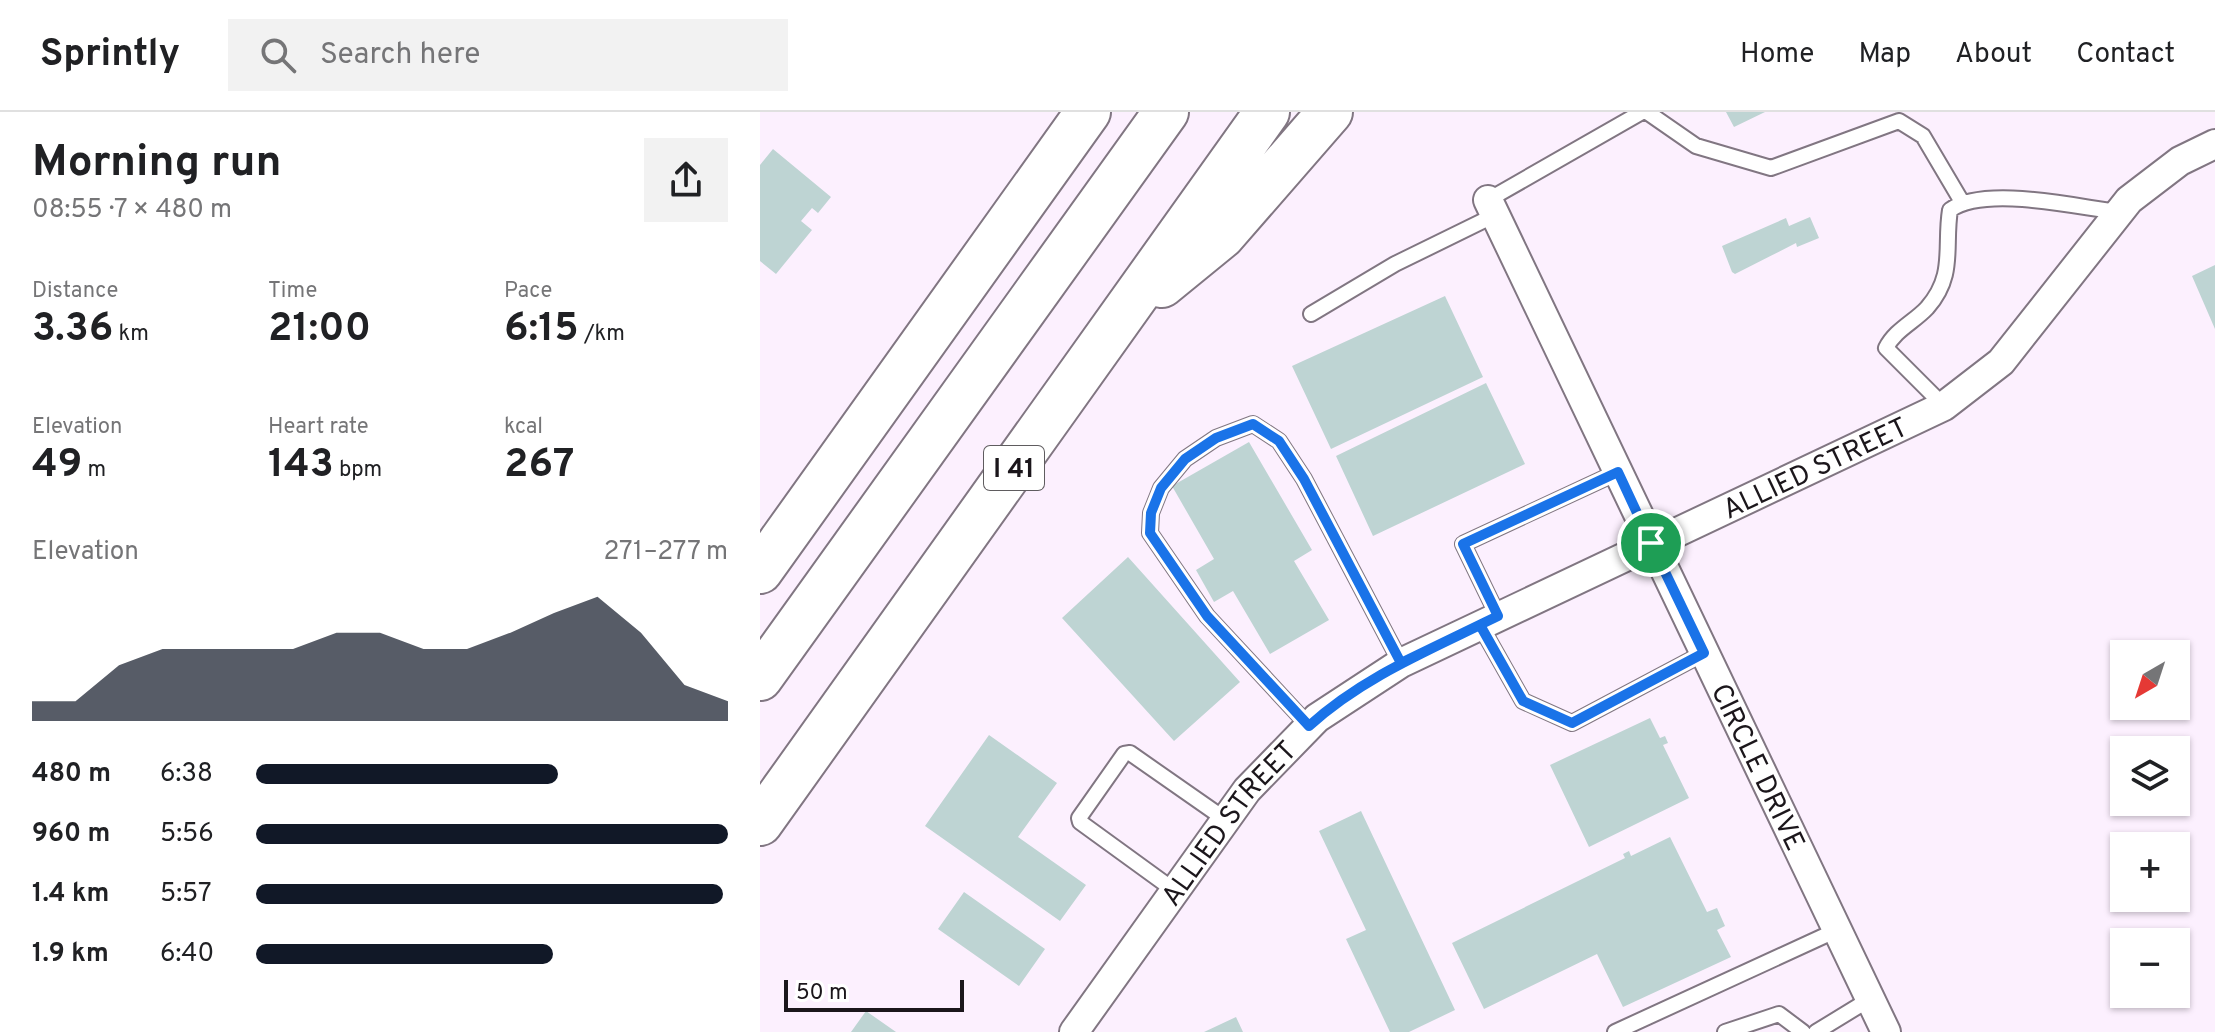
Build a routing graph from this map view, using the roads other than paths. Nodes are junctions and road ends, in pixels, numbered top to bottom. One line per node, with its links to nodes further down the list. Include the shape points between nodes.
1 (1088, 112): 6 (highway)
2 (1166, 112): 20 (highway)
3 (1267, 112): 11 (highway, I 41)
4 (1330, 112): 11 (highway, via 1222,236)
5 (1644, 112): 8 (lane, via 1696,146 1771,168 1899,121 1923,136); 9 (lane)
6 (1067, 131): 16 (highway)
7 (2215, 144): 10 (street, ALLIED STREET, via 2180,161)
8 (1962, 202): 10 (lane, via 1991,198); 13 (lane, via 1950,210 1942,285 1928,307 1886,348)
9 (1492, 208): 12 (lane); 14 (street, CIRCLE DRIVE)
10 (2119, 212): 13 (street, ALLIED STREET, via 2001,362)
11 (1127, 310): 23 (highway, I 41)
12 (1311, 314)
13 (1944, 406): 15 (street, ALLIED STREET)
14 (1618, 472): 15 (street, CIRCLE DRIVE); 17 (lane, via 1463,544)
15 (1651, 543): 17 (street, ALLIED STREET); 18 (street, CIRCLE DRIVE)
16 (760, 571)
17 (1489, 621): 18 (lane, via 1523,701 1572,723); 19 (street, ALLIED STREET)
18 (1704, 653): 25 (street, CIRCLE DRIVE)
19 (1401, 663): 21 (street, ALLIED STREET); 21 (lane, via 1279,441 1253,424 1185,459 1161,488 1150,533 1207,616)
20 (760, 678)
21 (1309, 726): 22 (street, ALLIED STREET)
22 (1226, 820): 24 (street, ALLIED STREET); 24 (lane, via 1130,753 1124,754 1080,822)
23 (760, 823)
24 (1175, 891): 27 (street, ALLIED STREET)
25 (1837, 930): 26 (street, CIRCLE DRIVE); 28 (lane)
26 (1870, 999): 31 (lane); 32 (street, CIRCLE DRIVE)
27 (1074, 1032)
28 (1615, 1032)
29 (1725, 1032): 30 (lane, via 1779,1014)
30 (1803, 1032)
31 (1816, 1032)
32 (1886, 1032)

